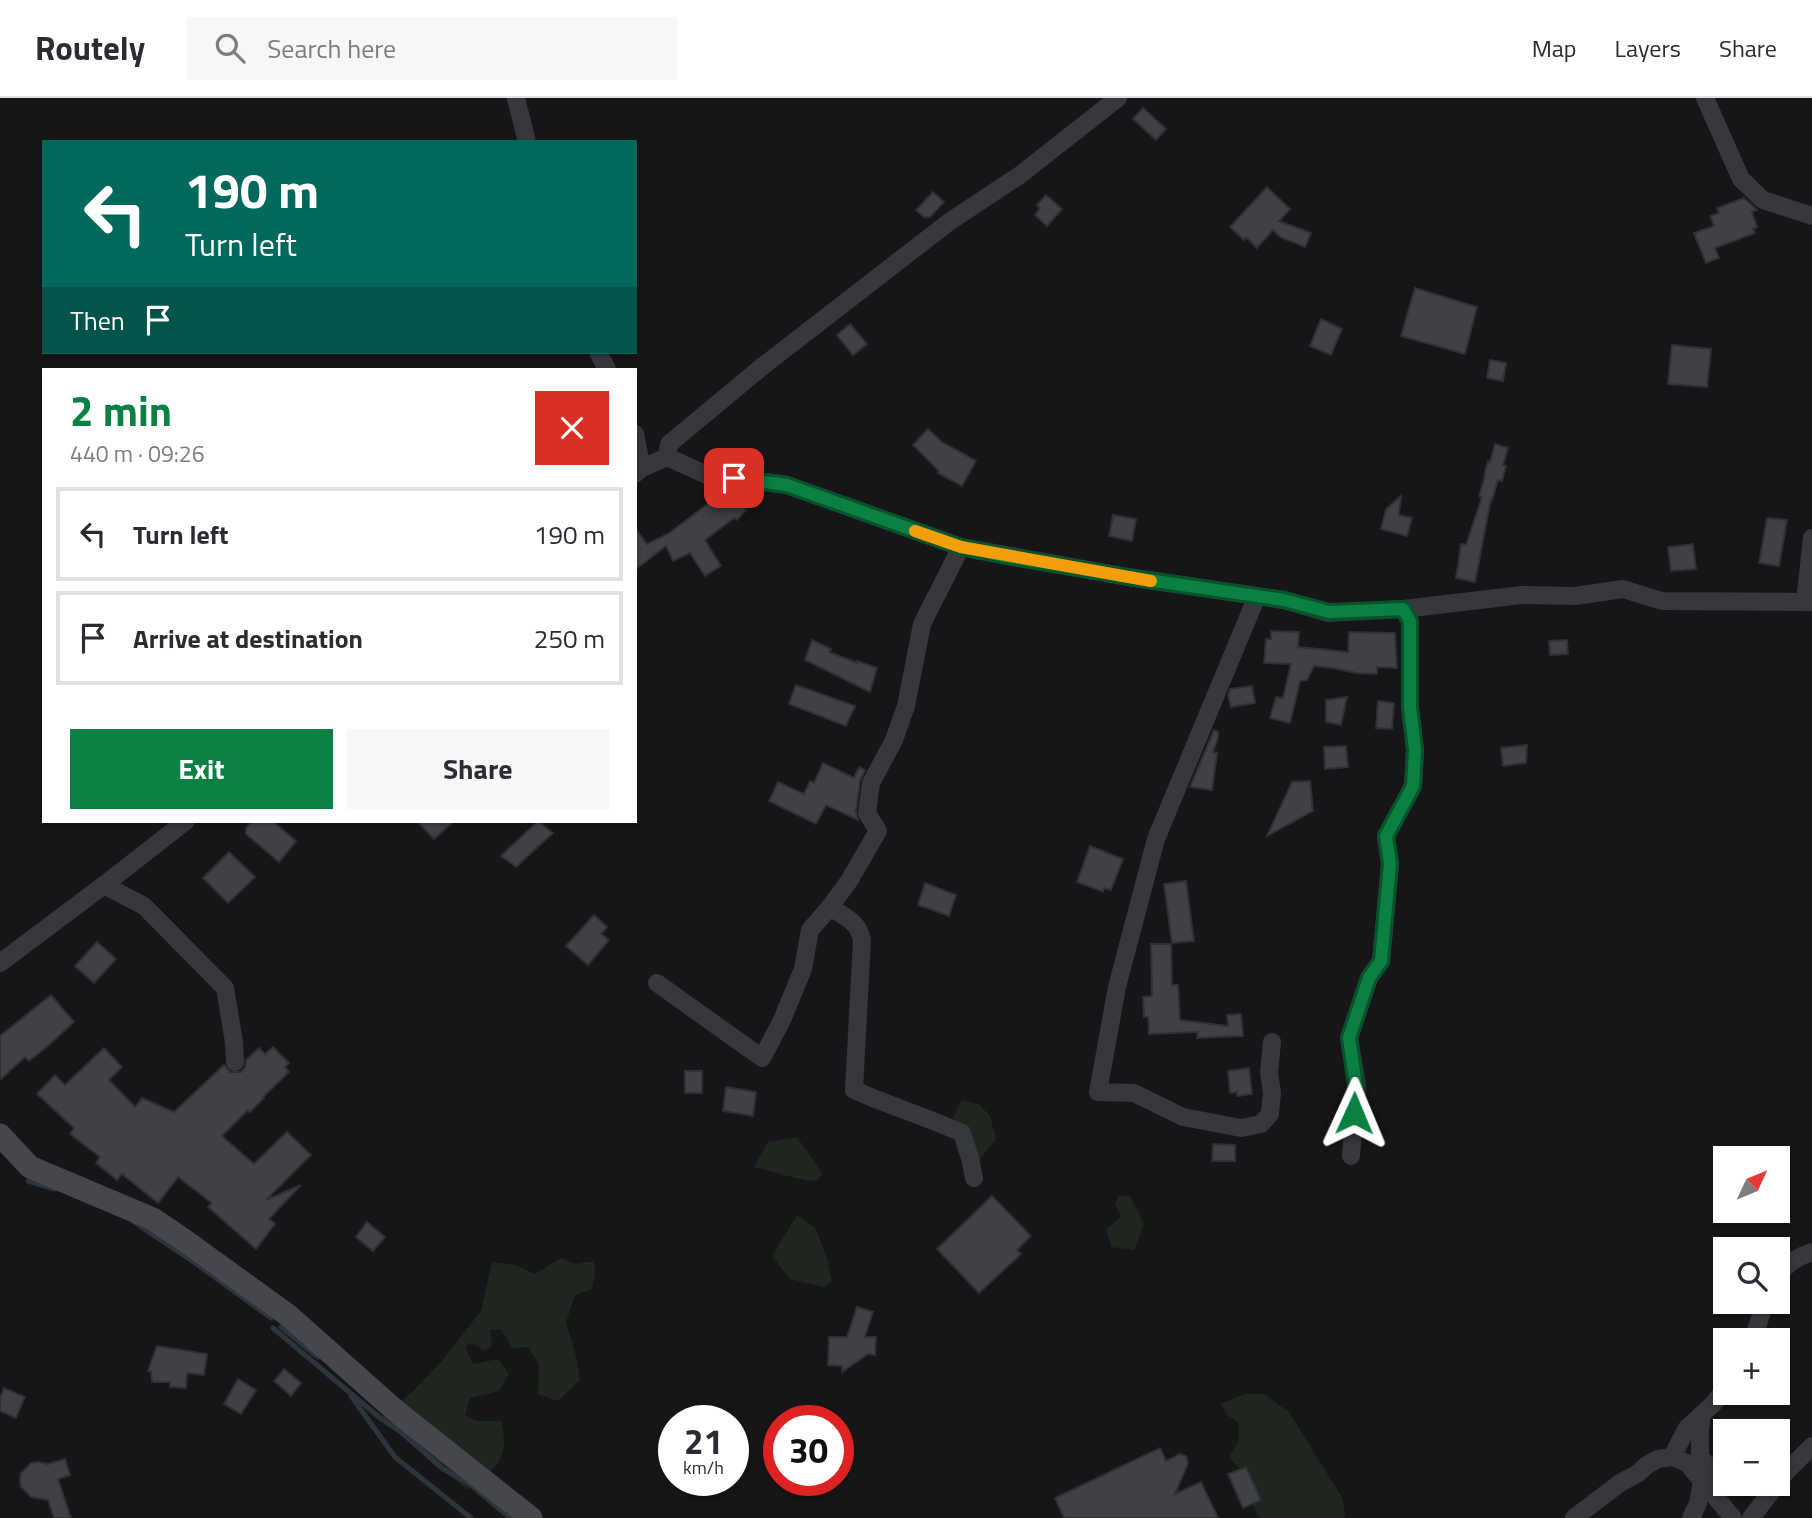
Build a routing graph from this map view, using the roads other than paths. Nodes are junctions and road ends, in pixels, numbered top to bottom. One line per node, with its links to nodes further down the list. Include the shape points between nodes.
1 (516, 98): 4 (street)
2 (1118, 98): 7 (street, via 763,366 669,444)
3 (1705, 98): 5 (street, via 1741,179 1763,200)
4 (526, 140)
5 (1812, 216)
6 (637, 453): 8 (street)
7 (667, 457): 8 (street); 10 (street, via 708,475 787,485)
8 (639, 471)
9 (1812, 538): 12 (street)
10 (961, 547): 11 (street); 16 (street, via 922,624 906,706 872,783 867,813 878,831)
11 (1256, 596): 13 (street, via 1329,612); 19 (street, via 1156,839 1117,987 1098,1092 1134,1094 1183,1117 1241,1128 1261,1124 1270,1115)
12 (1808, 602): 13 (street, via 1662,601 1623,589)
13 (1403, 609): 22 (street, via 1410,621 1413,786 1386,836 1390,864 1381,961 1369,978 1349,1038 1356,1085)
14 (183, 823): 15 (street)
15 (104, 885): 17 (street); 20 (street, via 144,906 225,988)
16 (830, 906): 18 (street, via 810,930 803,969 762,1058); 23 (street, via 856,924 862,940 854,1090 962,1133)
17 (0, 963)
18 (657, 983)
19 (1272, 1042)
20 (235, 1062)
21 (0, 1135): 35 (street, via 30,1167 153,1219 184,1240 289,1317 397,1412)
22 (1351, 1156)
23 (974, 1178)
24 (1812, 1252): 25 (street)
25 (1790, 1262)
26 (1713, 1404): 27 (street)
27 (1702, 1414): 29 (street, via 1687,1428); 30 (street)
28 (1812, 1446): 31 (street)
29 (1672, 1457): 33 (street, via 1687,1463); 36 (street, via 1647,1465)
30 (1703, 1461): 32 (street); 33 (street)
31 (1790, 1462)
32 (1713, 1467)
33 (1705, 1484): 37 (street); 38 (street)
34 (1767, 1496): 39 (street)
35 (531, 1518)
36 (1574, 1518)
37 (1691, 1518)
38 (1733, 1518)
39 (1751, 1518)

